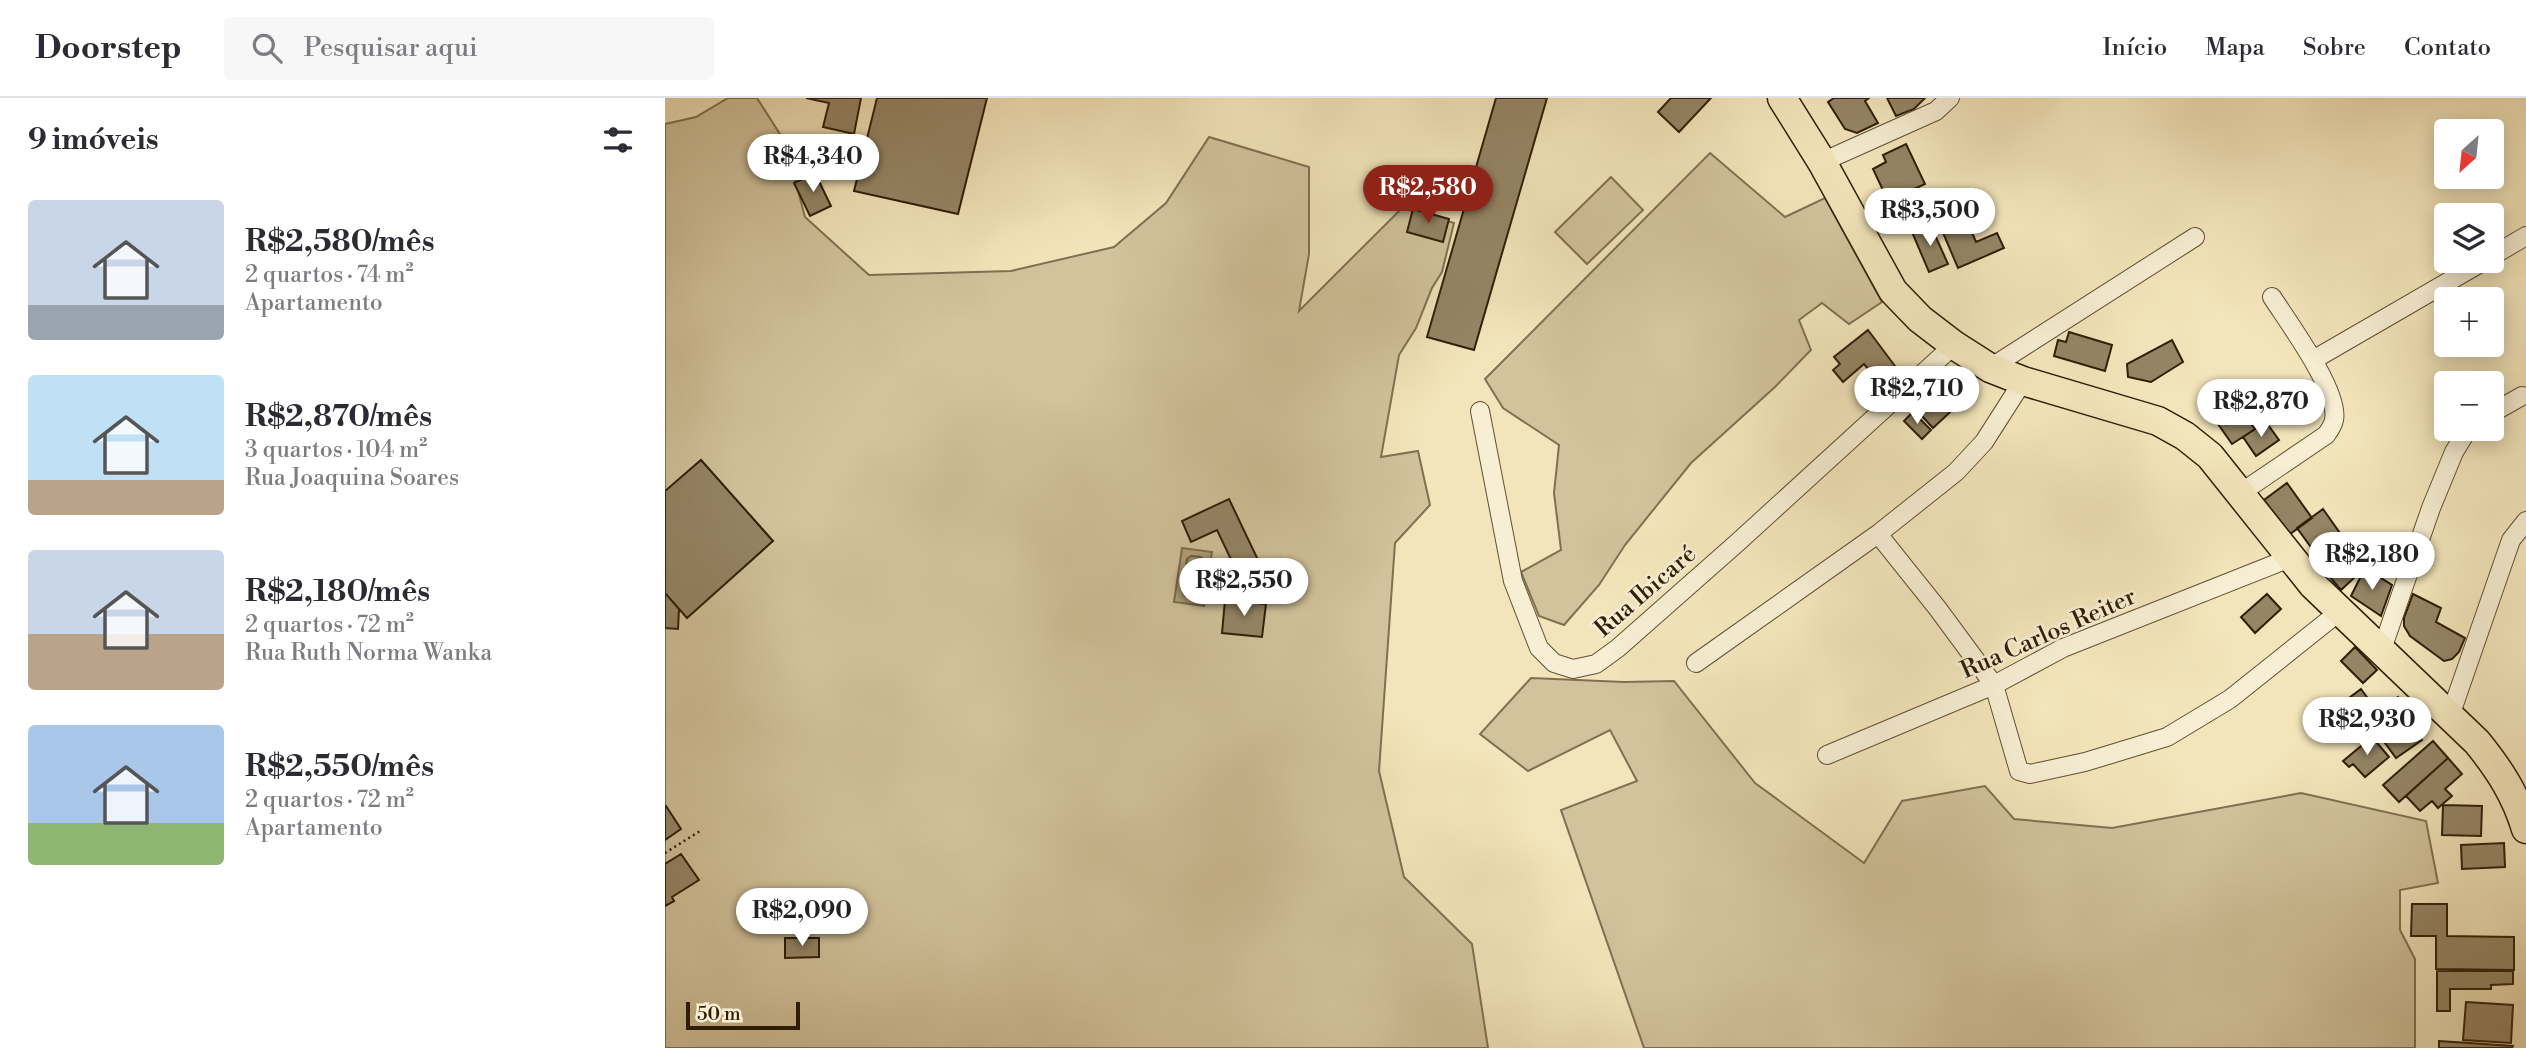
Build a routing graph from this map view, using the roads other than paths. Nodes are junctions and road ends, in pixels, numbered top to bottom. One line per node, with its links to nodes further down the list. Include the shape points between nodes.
1 (1782, 98): 3 (main road)
2 (1950, 98): 3 (street, via 1936,111)
3 (1822, 162): 9 (main road, via 1893,291)
4 (2526, 236): 6 (street)
5 (2195, 237): 11 (street)
6 (2504, 249)
7 (2463, 273): 10 (street)
8 (2272, 297): 10 (street)
9 (1954, 345): 11 (main road); 15 (street, Rua Ibicaré, via 1618,648 1596,664 1573,669 1553,663 1539,648 1513,582)
10 (2313, 360): 17 (street, via 2334,406 2334,421 2326,435)
11 (1990, 368): 12 (main road)
12 (2023, 381): 17 (main road, via 2158,421 2210,456); 19 (street, via 1984,442 1956,472)
13 (2522, 396): 14 (street)
14 (2504, 406)
15 (1480, 411)
16 (2461, 441): 22 (street, via 2431,508)
17 (2239, 494): 20 (main road)
18 (2526, 521): 25 (street, via 2511,540)
19 (1878, 534): 23 (street); 24 (street)
20 (2290, 558): 21 (main road); 24 (street, Rua Carlos Reiter, via 2063,648)
21 (2339, 612): 22 (main road); 24 (street, via 2230,699 2167,737 2030,774 2019,771)
22 (2381, 652): 25 (main road)
23 (1696, 663)
24 (1994, 685): 26 (street, Rua Carlos Reiter)
25 (2450, 716): 27 (main road, via 2500,771)
26 (1827, 754)
27 (2524, 812)

